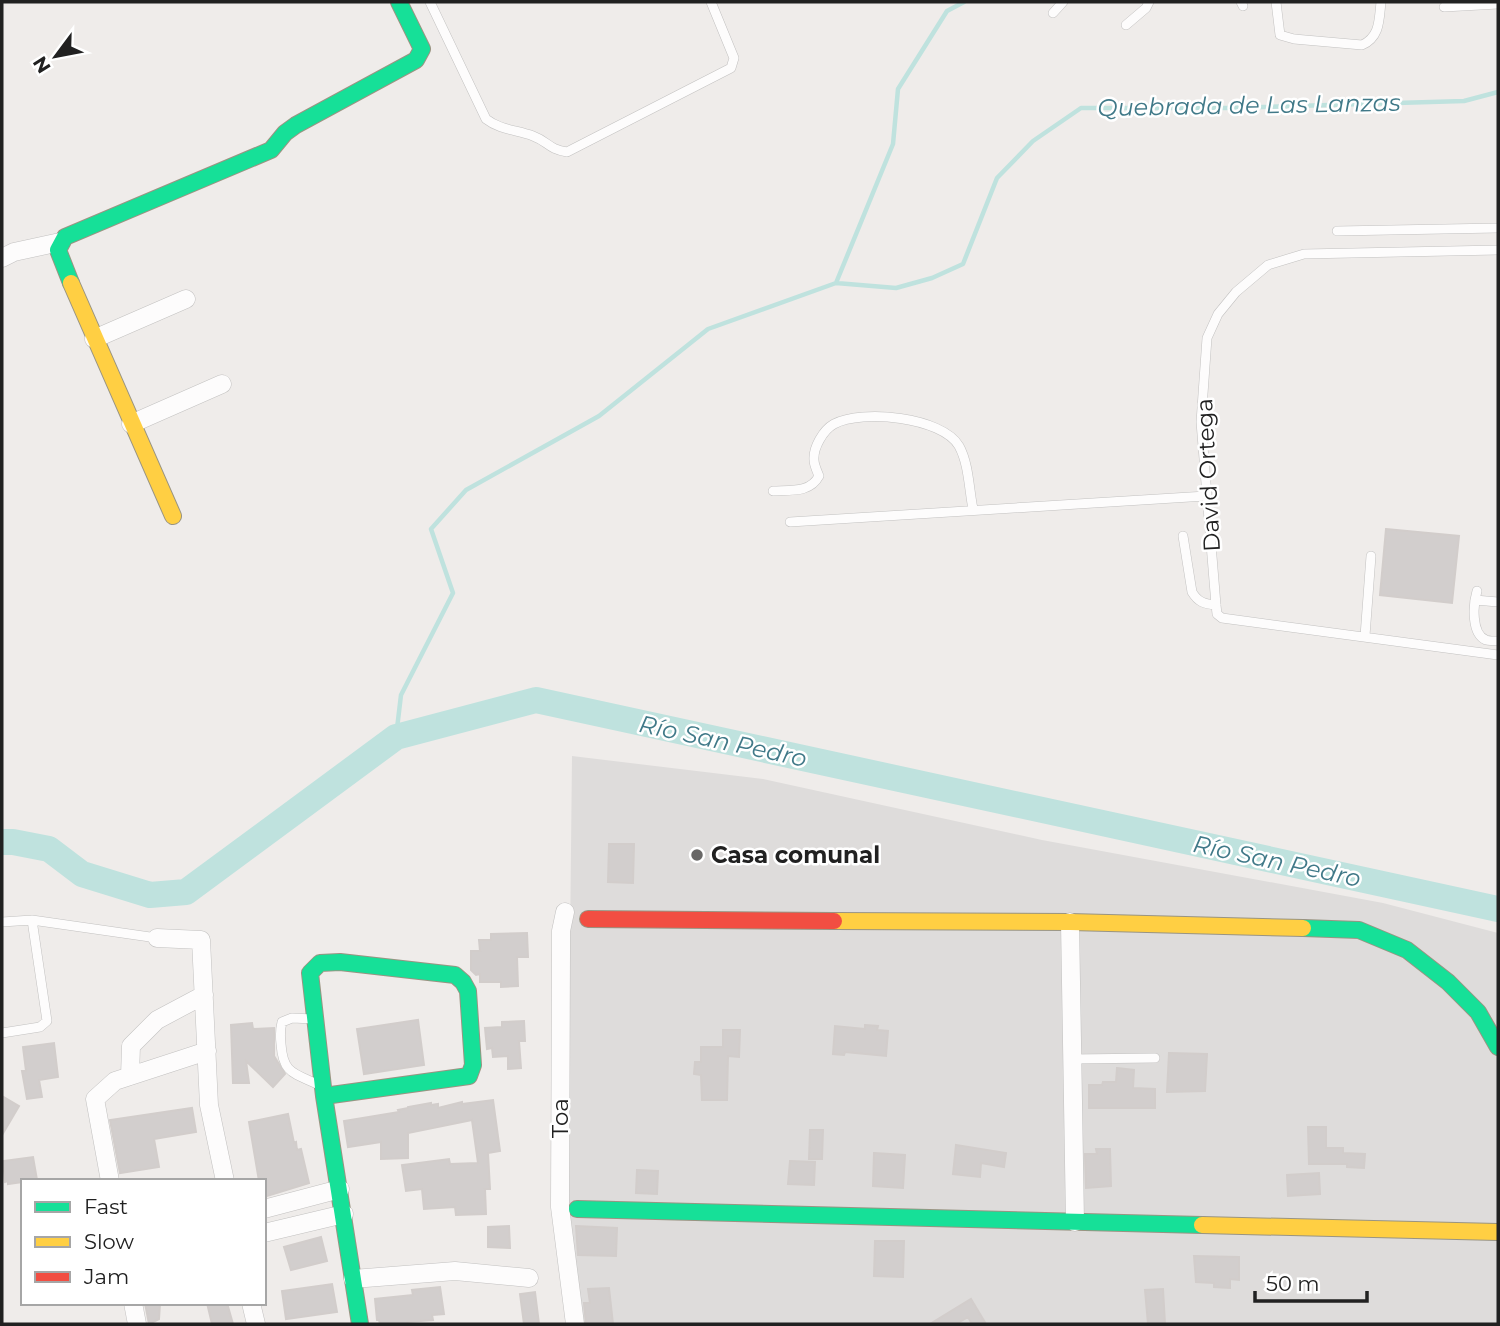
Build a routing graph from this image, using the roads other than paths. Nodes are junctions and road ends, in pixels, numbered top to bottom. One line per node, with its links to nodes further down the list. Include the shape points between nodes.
1 (399, 2): 14 (street, via 422,49 416,60 296,125 271,150)
2 (430, 2): 3 (lane, via 486,119 567,152 731,68 734,58)
3 (711, 2)
4 (1063, 2): 10 (lane)
5 (1149, 2): 11 (lane)
6 (1276, 2): 7 (lane, via 1280,35 1362,45 1375,36)
7 (1381, 2)
8 (1498, 4): 9 (lane)
9 (1444, 7)
10 (1053, 13)
11 (1126, 24)
12 (1498, 228): 13 (lane)
13 (1337, 231)
14 (60, 243): 16 (street); 18 (street, via 57,250 62,266)
15 (1498, 250): 22 (lane, David Ortega, via 1304,254 1268,265 1217,314 1207,338 1201,422)
16 (2, 258)
17 (186, 299): 18 (street)
18 (94, 339): 20 (street)
19 (222, 384): 20 (street)
20 (131, 424): 24 (street)
21 (773, 491): 23 (lane, via 814,484 819,476 814,459 817,446 834,424 888,416 916,420 946,433 959,446)
22 (1206, 496): 23 (lane); 29 (lane, David Ortega)
23 (973, 509): 25 (lane)
24 (173, 516)
25 (790, 522)
26 (1183, 536): 29 (lane, via 1192,592 1206,605)
27 (1371, 556): 30 (lane)
28 (1498, 602): 31 (lane, via 1476,596 1475,622 1485,639)
29 (1216, 605): 30 (lane, via 1217,614 1226,620)
30 (1365, 636): 32 (lane)
31 (1498, 641)
32 (1498, 655)
33 (565, 912): 64 (street, Toa, via 560,1207)
34 (588, 919): 37 (street)
35 (32, 920): 36 (lane); 38 (lane); 41 (lane, via 47,1021 40,1027)
36 (2, 922)
37 (1070, 922): 42 (street, via 1359,930 1408,950 1448,982 1478,1012); 45 (street)
38 (157, 939): 39 (street, via 201,940)
39 (204, 995): 43 (street); 46 (street, via 157,1020 131,1046)
40 (314, 1019): 47 (street); 47 (lane, via 282,1022 282,1060); 47 (street, via 309,978 320,963 455,975 468,991 473,1065 465,1079)
41 (2, 1033)
42 (1498, 1048)
43 (207, 1051): 46 (street); 49 (street, via 209,1105)
44 (1155, 1058): 45 (lane)
45 (1073, 1059): 54 (street)
46 (130, 1076): 48 (street, via 115,1081 95,1099)
47 (324, 1092): 50 (street)
48 (110, 1179)
49 (225, 1179)
50 (340, 1189): 51 (street); 53 (street)
51 (266, 1208)
52 (577, 1209): 54 (street)
53 (344, 1214): 56 (street); 58 (street)
54 (1075, 1222): 55 (street)
55 (1498, 1232)
56 (266, 1233)
57 (529, 1278): 58 (street, via 455,1271)
58 (353, 1279): 63 (street)
59 (133, 1305): 61 (street)
60 (251, 1305): 62 (street)
61 (137, 1324)
62 (256, 1324)
63 (359, 1324)
64 (575, 1324)

